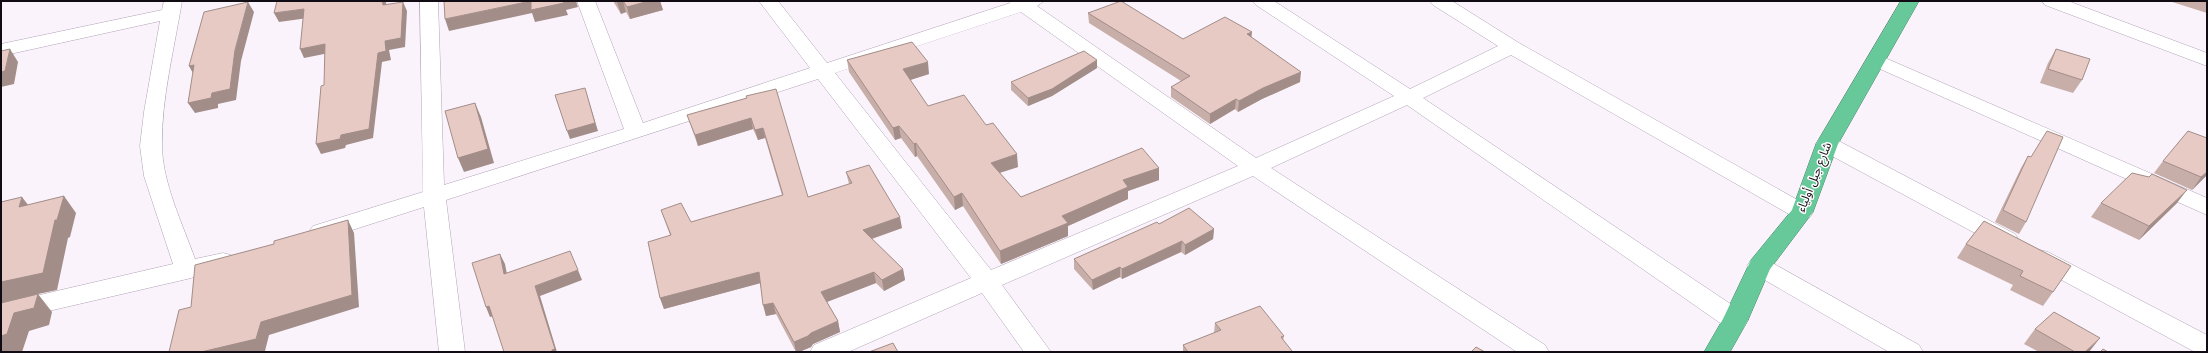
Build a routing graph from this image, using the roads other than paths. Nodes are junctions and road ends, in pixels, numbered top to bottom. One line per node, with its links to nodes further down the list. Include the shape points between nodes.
1 (429, 1): 19 (street)
2 (586, 1): 16 (street)
3 (768, 1): 14 (street)
4 (1262, 1): 15 (street)
5 (1439, 1): 10 (street)
6 (1910, 1): 12 (highway, شارع جبل أولياء)
7 (2051, 1): 13 (street)
8 (1025, 2): 14 (street); 18 (street)
9 (174, 4): 11 (street); 25 (street, via 154,112 151,146 155,176)
10 (1512, 47): 15 (street); 21 (street)
11 (1, 50)
12 (1876, 60): 17 (highway, شارع جبل أولياء); 20 (street)
13 (2207, 60)
14 (824, 72): 16 (street); 26 (street)
15 (1410, 98): 18 (street); 28 (street)
16 (636, 132): 19 (street)
17 (1827, 144): 21 (highway, شارع جبل أولياء); 29 (street)
18 (1254, 168): 26 (street); 33 (street)
19 (434, 197): 22 (street); 30 (street)
20 (2207, 207)
21 (1802, 212): 24 (highway, شارع جبل أولياء)
22 (298, 239)
23 (246, 255): 25 (street)
24 (1759, 266): 28 (highway, شارع جبل أولياء); 35 (street)
25 (188, 271): 27 (street)
26 (986, 280): 31 (street); 32 (street)
27 (1, 313)
28 (1734, 320): 34 (highway, شارع جبل أولياء)
29 (2207, 347)
30 (452, 352)
31 (823, 352)
32 (1038, 352)
33 (1536, 352)
34 (1717, 352)
35 (1910, 352)

